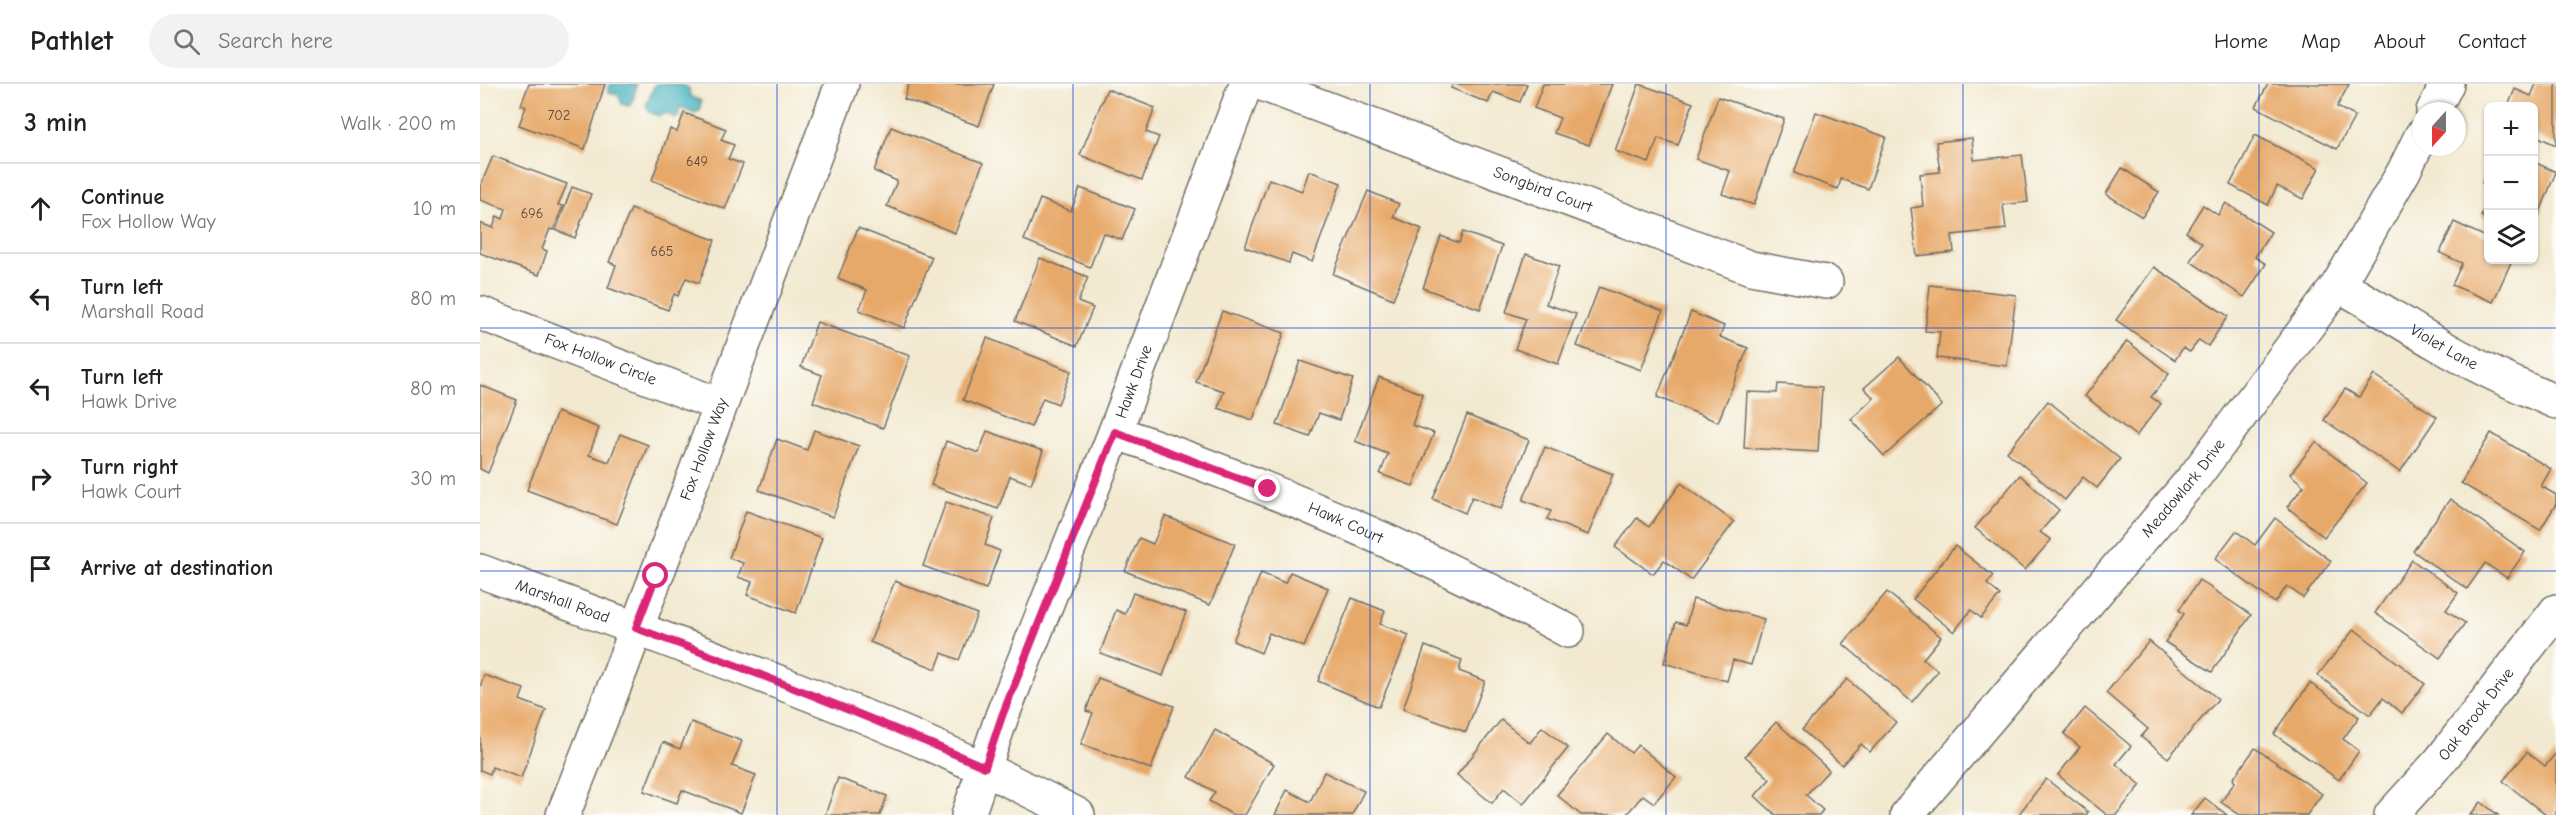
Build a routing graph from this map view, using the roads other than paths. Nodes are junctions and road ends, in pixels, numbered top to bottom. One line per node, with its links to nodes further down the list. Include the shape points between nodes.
1 (842, 84): 11 (street, Fox Hollow Way)
2 (1246, 84): 12 (street, Hawk Drive)
3 (1262, 84): 7 (street, Songbird Court, via 1751,268)
4 (2447, 84): 5 (street)
5 (2438, 102)
6 (2412, 155): 8 (street, Meadowlark Drive)
7 (1826, 282)
8 (2338, 285): 10 (street, Violet Lane, via 2438,344); 21 (street, Meadowlark Drive, via 2196,475)
9 (480, 313): 11 (street, Fox Hollow Circle)
10 (2556, 402)
11 (720, 405): 15 (street, Fox Hollow Way)
12 (1115, 432): 16 (street, Hawk Court, via 1268,489 1502,595); 17 (street, Hawk Drive)
13 (480, 571): 15 (street, Marshall Road)
14 (2556, 611): 22 (street, Oak Brook Drive, via 2440,761)
15 (636, 628): 17 (street, Marshall Road, via 759,673); 18 (street, Fox Hollow Way)
16 (1568, 631)
17 (985, 767): 19 (street, Hawk Drive); 20 (street, Marshall Road)
18 (563, 815)
19 (968, 815)
20 (1078, 815)
21 (1906, 815)
22 (2391, 815)

